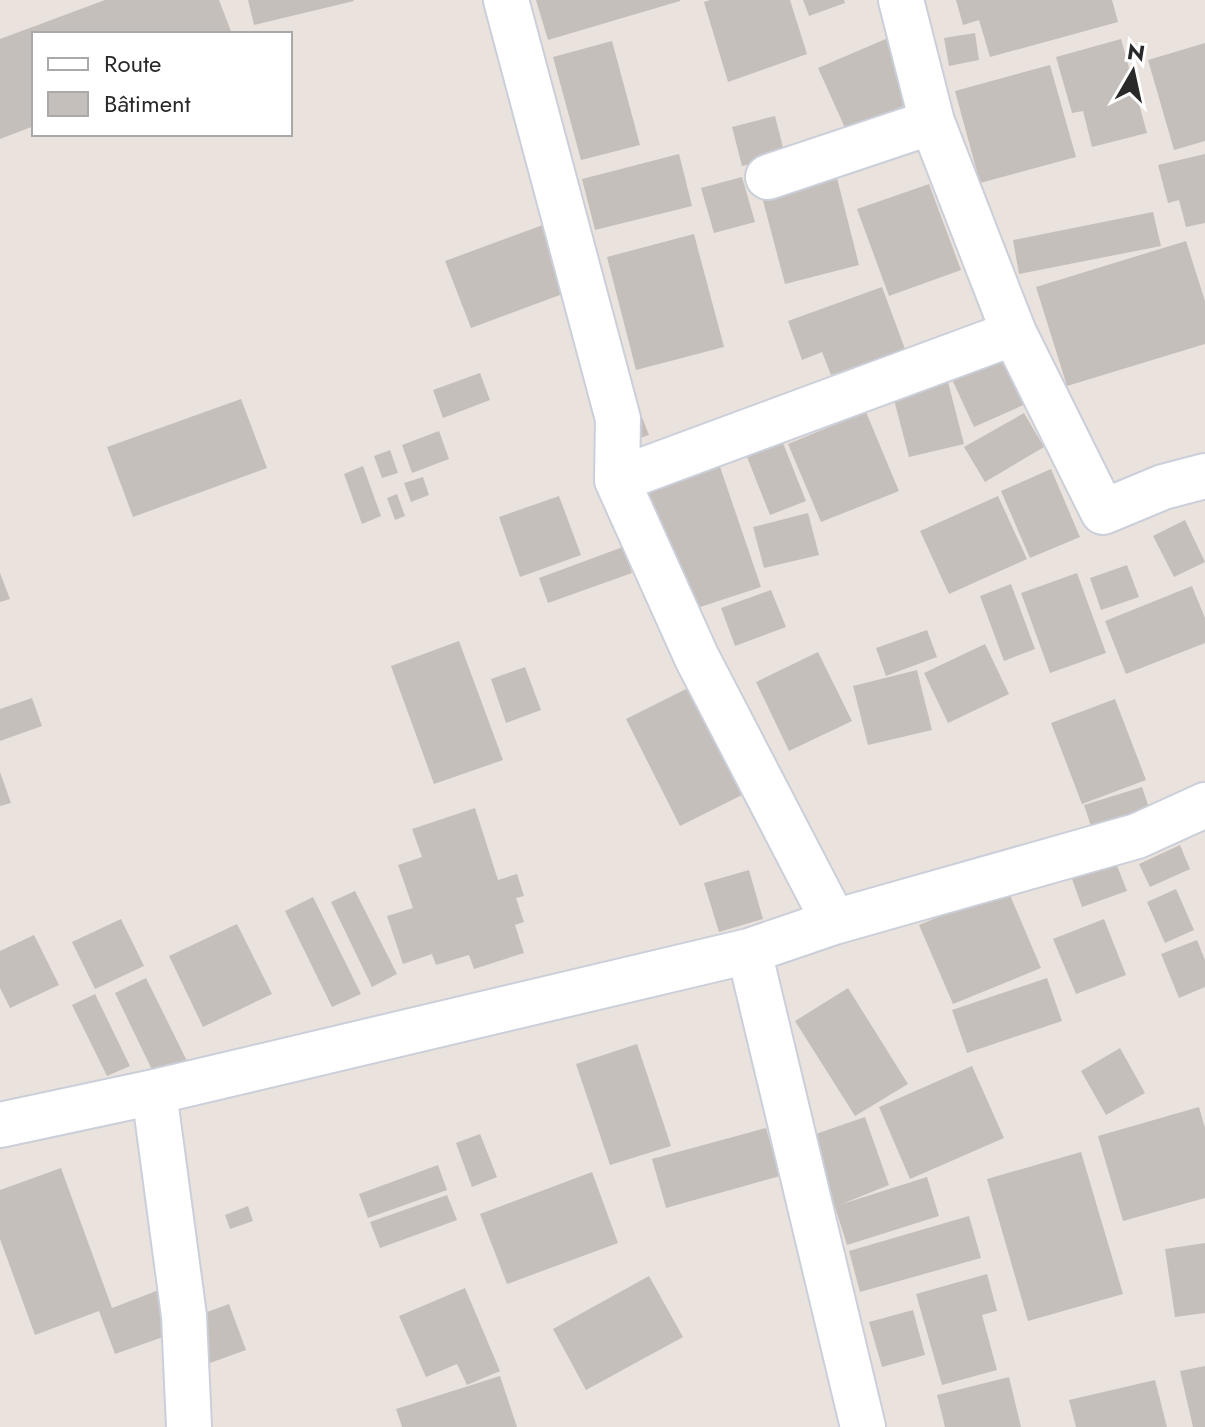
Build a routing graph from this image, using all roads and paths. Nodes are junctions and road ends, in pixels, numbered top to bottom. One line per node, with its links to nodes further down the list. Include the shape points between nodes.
1 (506, 0): 7 (street, via 618,419)
2 (901, 0): 3 (street)
3 (932, 122): 4 (street); 5 (street)
4 (768, 177)
5 (1014, 333): 6 (street, via 1103,512); 7 (street)
6 (1205, 476)
7 (617, 480): 9 (street, via 697,658)
8 (1205, 805): 9 (street, via 1137,836)
9 (834, 922): 10 (street)
10 (749, 951): 11 (street); 14 (street)
11 (154, 1092): 12 (street); 13 (street, via 184,1316)
12 (0, 1125)
13 (189, 1427)
14 (863, 1427)

